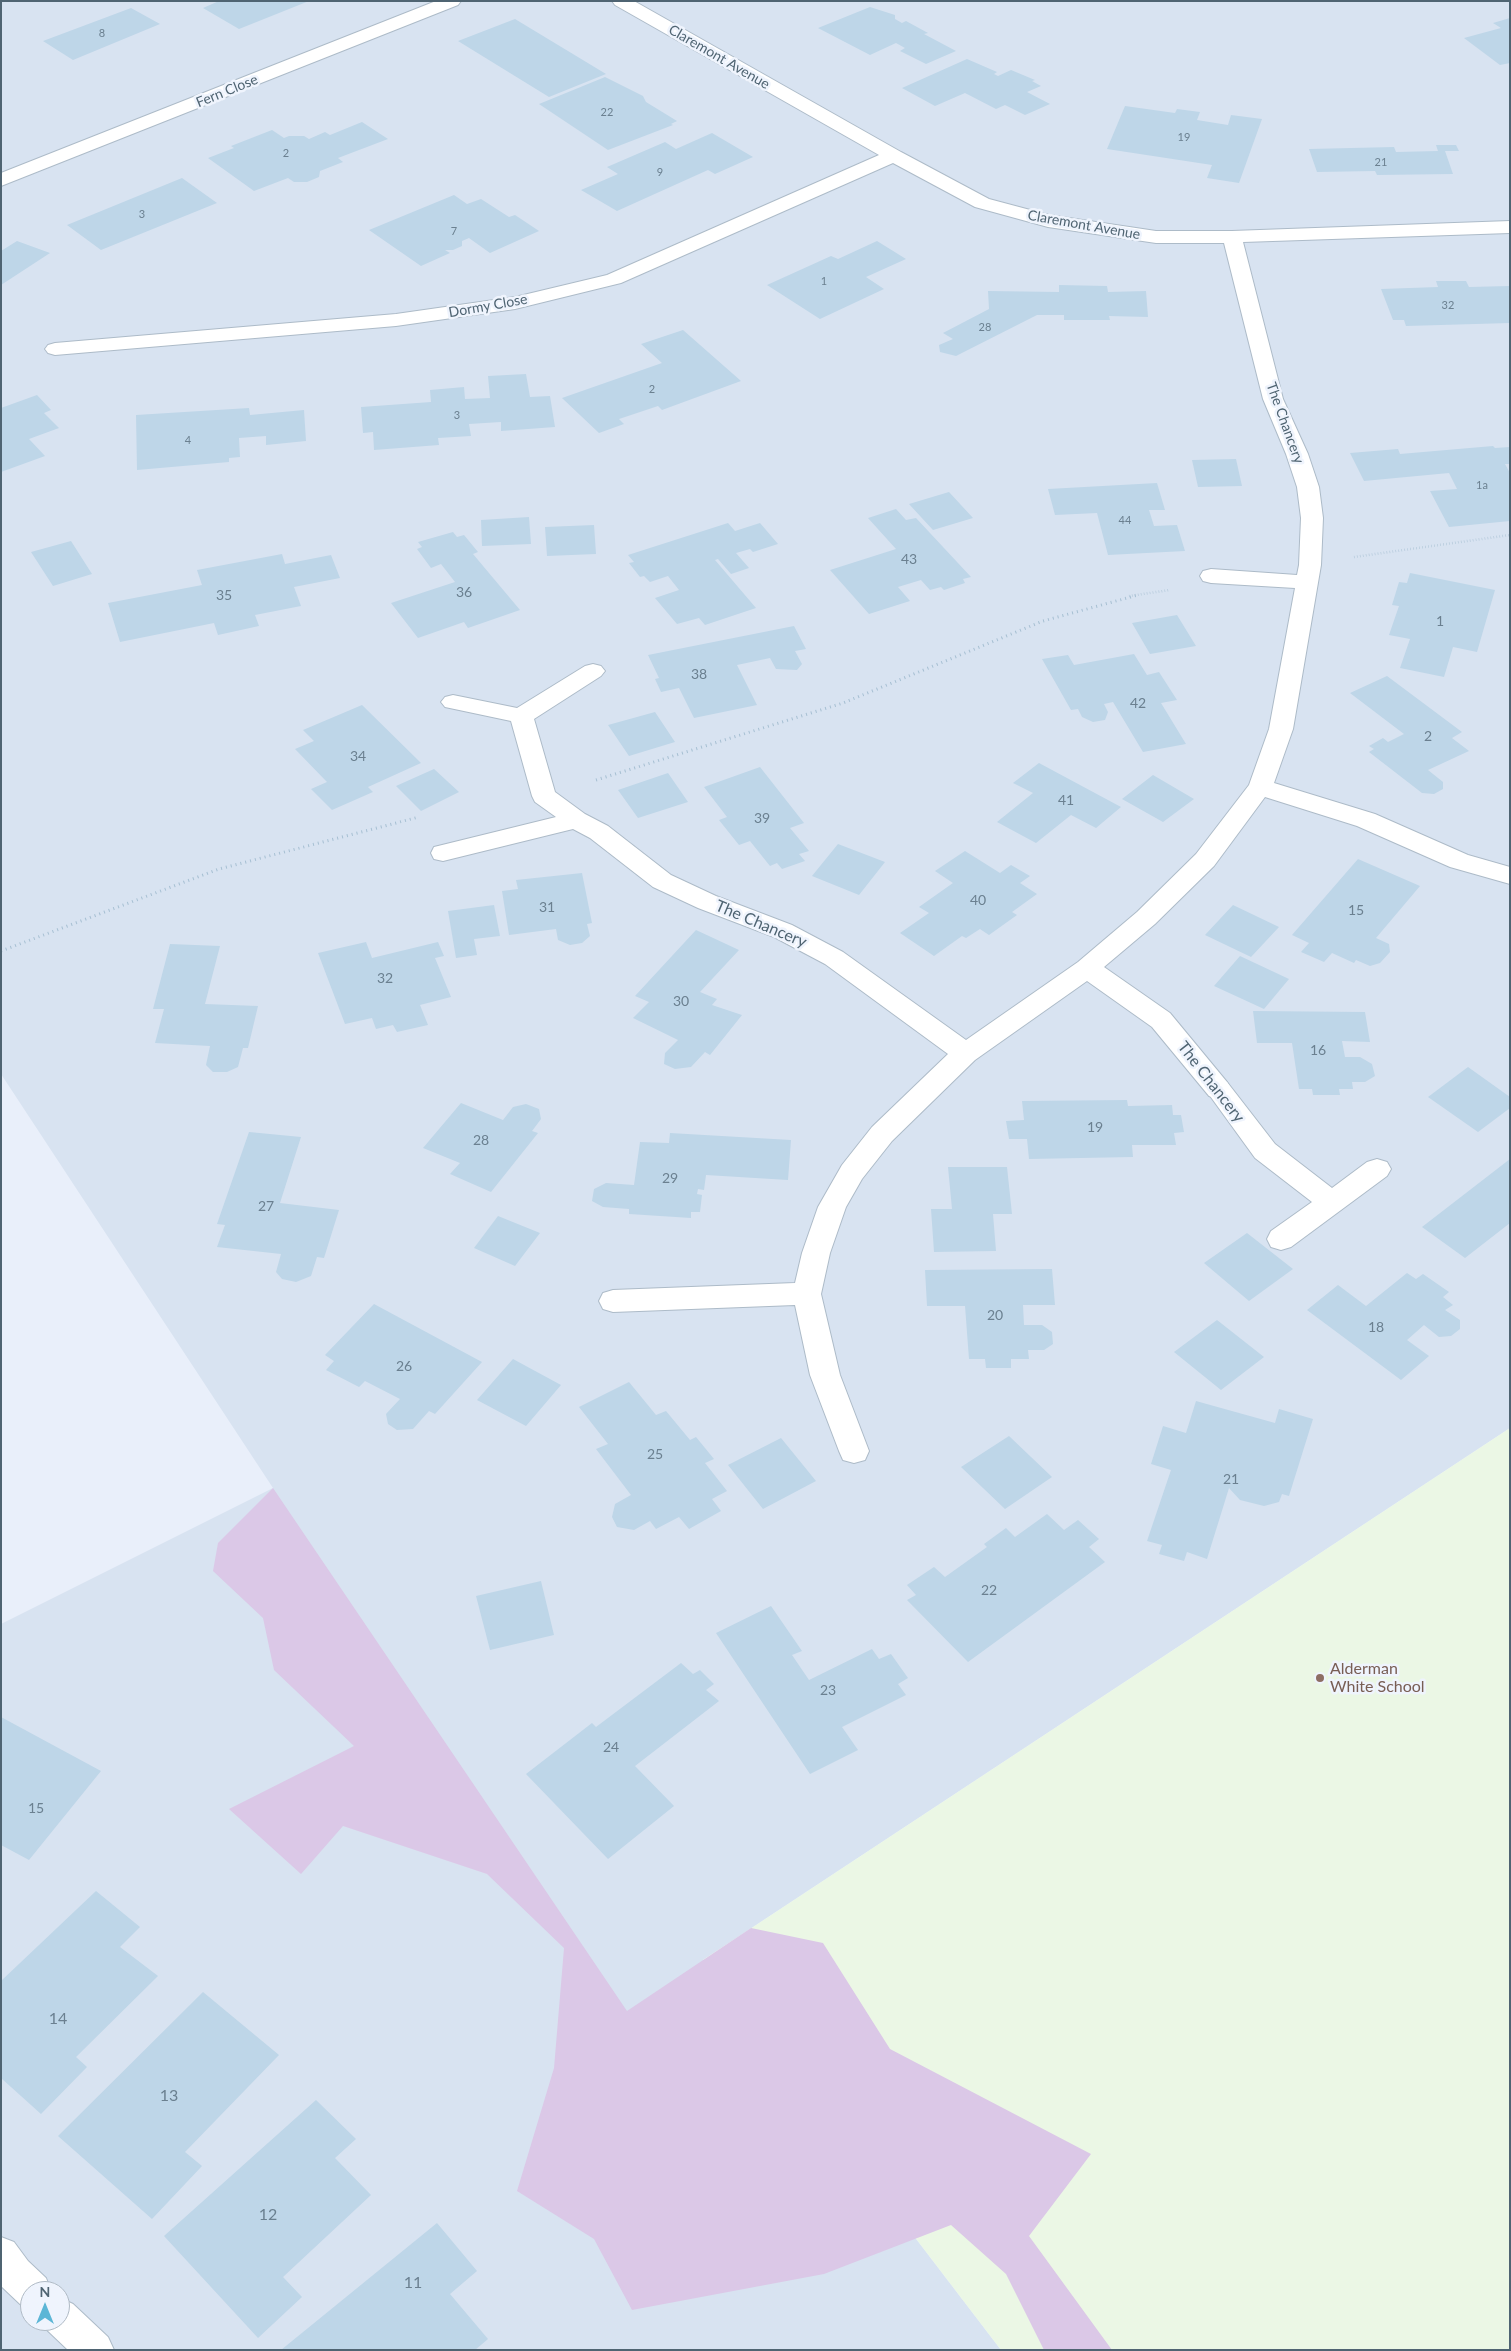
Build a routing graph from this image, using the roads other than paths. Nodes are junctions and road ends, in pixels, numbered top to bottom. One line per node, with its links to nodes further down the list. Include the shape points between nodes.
1 (452, 1): 4 (street, Fern Close)
2 (621, 1): 3 (street, Claremont Avenue)
3 (894, 156): 6 (street, Claremont Avenue, via 982,203 1048,221 1156,237); 7 (street, Dormy Close, via 614,279 515,303 396,320)
4 (1, 180)
5 (1510, 227): 6 (street, Claremont Avenue)
6 (1232, 237): 9 (street, The Chancery, via 1273,399 1308,487 1312,518)
7 (55, 349)
8 (1211, 576): 9 (street)
9 (1307, 582): 13 (street, The Chancery, via 1281,729)
10 (593, 671): 12 (street)
11 (453, 702): 12 (street)
12 (521, 716): 14 (street, The Chancery, via 544,796)
13 (1260, 787): 16 (street, via 1366,820 1460,861); 17 (street, The Chancery, via 1205,860 1146,918)
14 (576, 820): 15 (street); 18 (street, The Chancery, via 599,832 662,881 783,931 834,958)
15 (442, 853)
16 (1510, 876)
17 (1087, 968): 18 (street, The Chancery); 20 (street, The Chancery, via 1161,1020 1265,1152)
18 (966, 1052): 22 (street, The Chancery, via 882,1134 852,1172 832,1207 816,1253)
19 (1377, 1169): 20 (street)
20 (1331, 1202): 21 (street)
21 (1281, 1239)
22 (807, 1294): 23 (street); 24 (street, The Chancery, via 825,1374)
23 (612, 1301)
24 (854, 1451)
25 (1, 2255): 26 (street)
26 (22, 2281)
27 (70, 2326): 28 (street)
28 (95, 2350)

